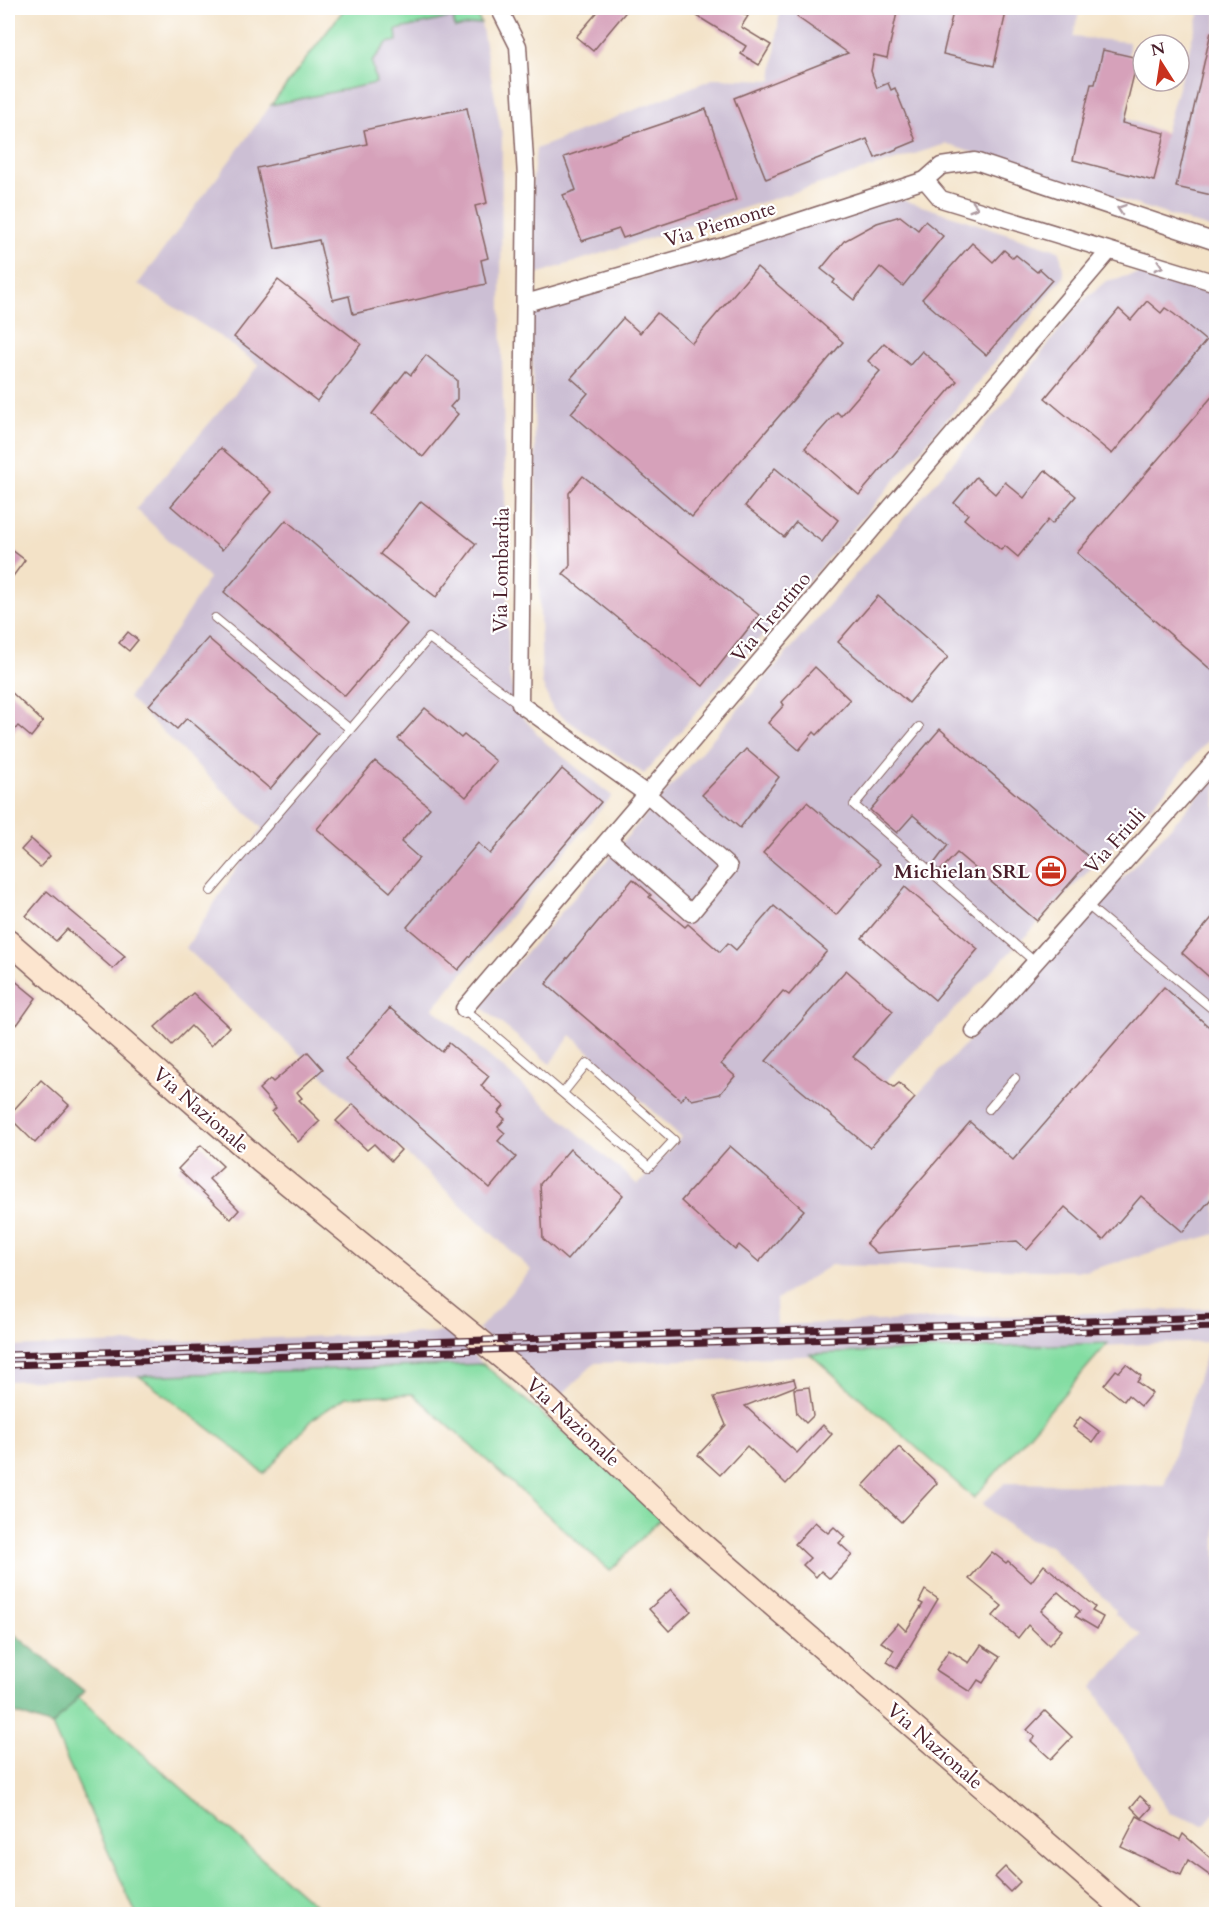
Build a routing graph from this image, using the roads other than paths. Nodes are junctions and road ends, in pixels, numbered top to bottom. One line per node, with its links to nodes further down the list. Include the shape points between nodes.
1 (499, 8): 6 (street, Via Lombardia, via 518,44 520,63 526,177)
2 (925, 180): 3 (street, Via Piemonte, one-way to 2, via 975,161 941,166); 4 (street, one-way to 4, via 941,199); 6 (street, Via Piemonte, via 720,247)
3 (1216, 242)
4 (1109, 251): 5 (street, one-way to 5); 12 (street, Via Trentino)
5 (1216, 283)
6 (526, 303): 8 (street, Via Lombardia)
7 (215, 618): 10 (lane)
8 (520, 704): 10 (lane, via 429,638); 12 (street)
9 (919, 727): 17 (lane, via 854,805)
10 (350, 729): 14 (lane)
11 (1216, 759): 15 (street, Via Friuli)
12 (648, 795): 13 (street, Via Trentino); 13 (street, via 729,867 691,913)
13 (609, 840): 18 (street, Via Trentino)
14 (211, 891)
15 (1087, 905): 17 (street, Via Friuli); 19 (lane)
16 (8, 941): 24 (street, Via Nazionale, via 261,1161 523,1375 700,1542)
17 (1035, 963): 20 (street, Via Friuli)
18 (464, 1009): 22 (lane)
19 (1216, 1012)
20 (974, 1031)
21 (1015, 1078): 23 (lane)
22 (563, 1093): 22 (lane, via 649,1167 674,1140 587,1063)
23 (989, 1109)
24 (1129, 1914)

